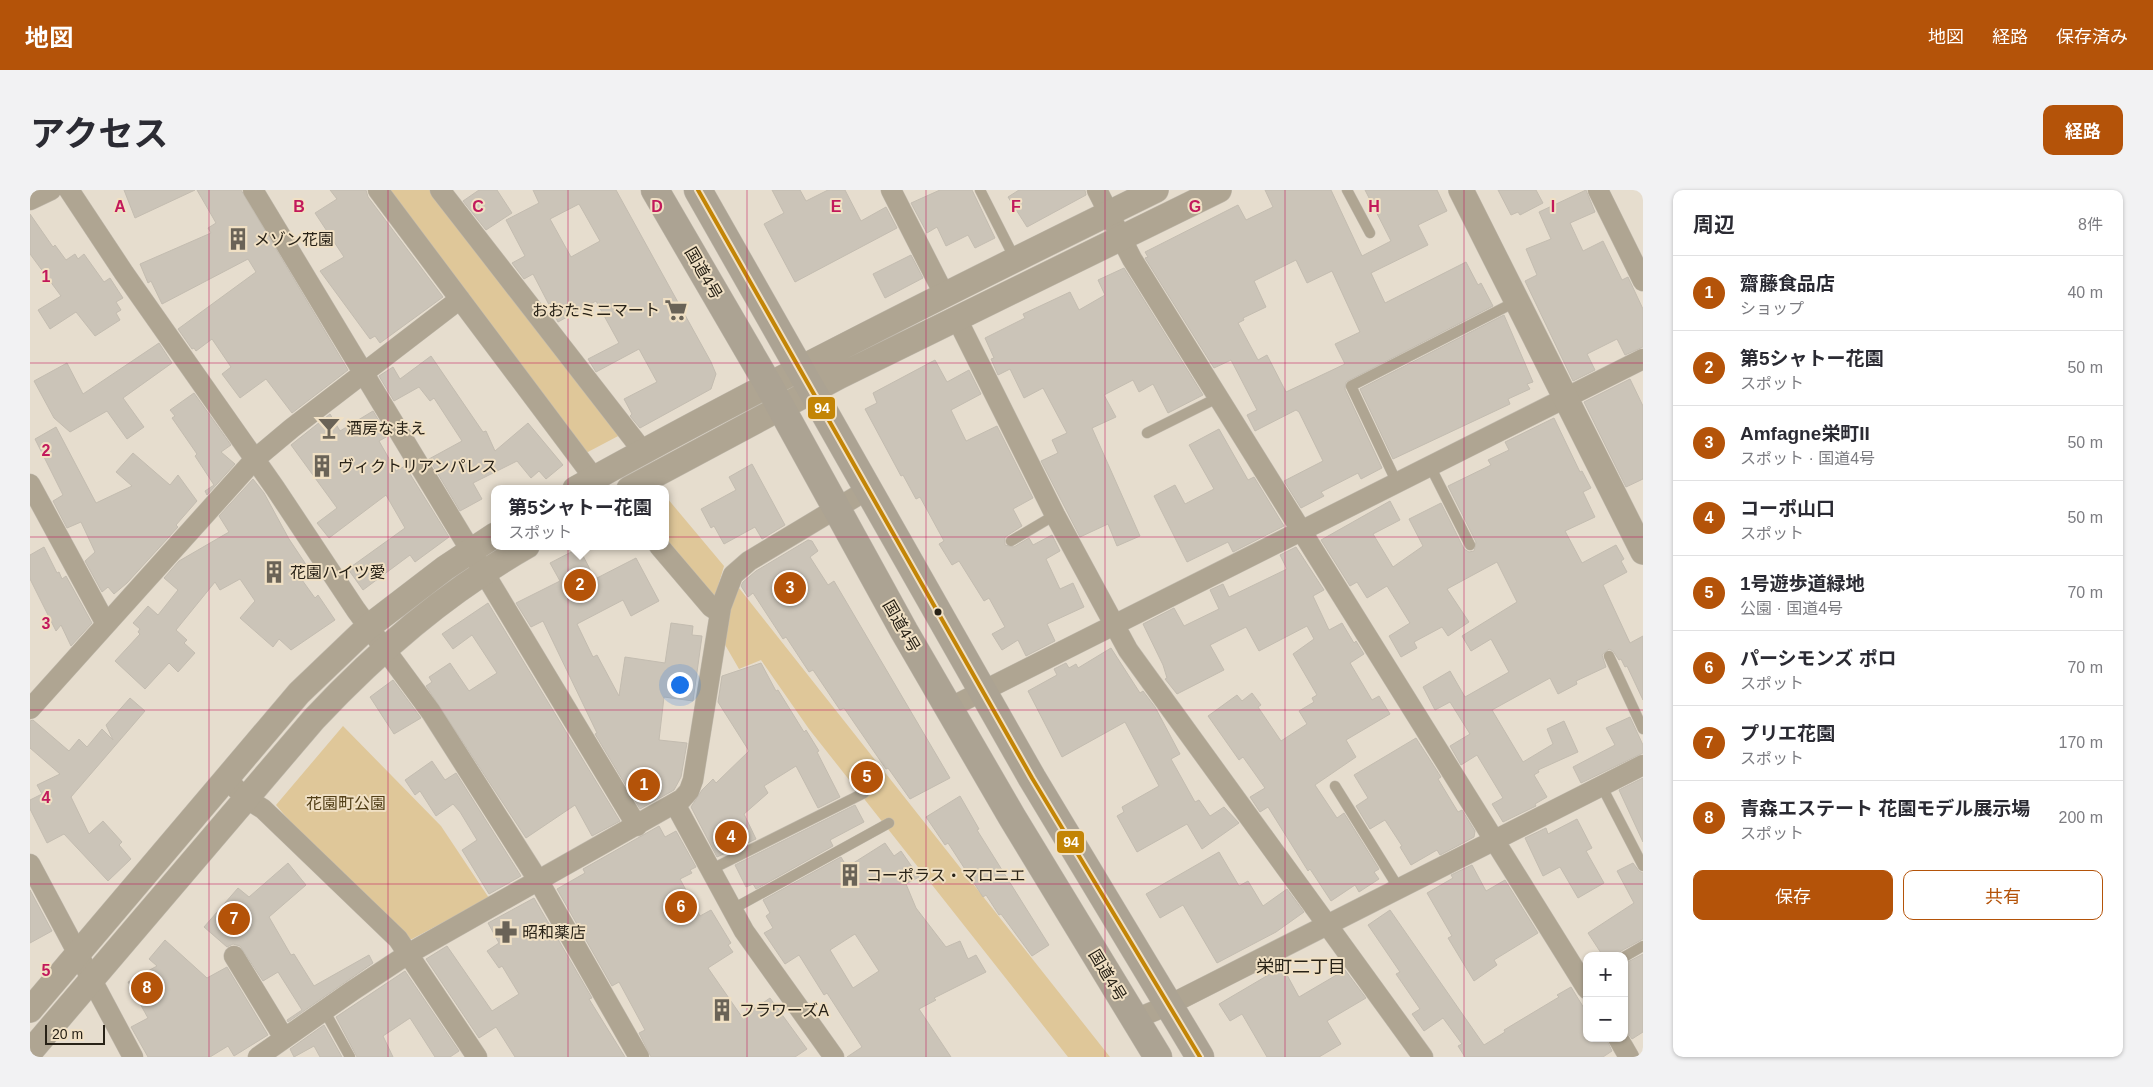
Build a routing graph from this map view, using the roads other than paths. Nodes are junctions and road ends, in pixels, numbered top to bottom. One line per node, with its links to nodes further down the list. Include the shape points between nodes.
1 (69, 190): 32 (street)
2 (254, 190): 25 (street)
3 (378, 190): 21 (street)
4 (655, 190): 27 (highway, 国道4号)
5 (698, 190): 26 (highway)
6 (891, 190): 20 (street)
7 (980, 190): 18 (lane)
8 (1097, 190): 15 (street)
9 (1156, 190): 15 (street)
10 (1347, 190): 16 (lane)
11 (1461, 190): 22 (street)
12 (1598, 190): 19 (street)
13 (1216, 191): 17 (street)
14 (450, 193): 31 (street)
15 (1109, 213): 17 (street); 18 (street)
16 (1370, 233)
17 (1121, 238): 23 (street); 28 (street)
18 (1016, 259): 20 (street)
19 (1643, 281)
20 (944, 294): 26 (street)
21 (460, 299): 25 (street); 36 (street)
22 (1517, 302): 29 (street); 34 (lane, via 1351,386)
23 (957, 319): 26 (street); 40 (street)
24 (1643, 359): 29 (street)
25 (365, 373): 32 (street); 45 (street)
26 (804, 380): 27 (street); 38 (highway)
27 (774, 396): 31 (street); 37 (street); 39 (highway, 国道4号)
28 (1217, 398): 30 (lane); 41 (street)
29 (1565, 398): 33 (street); 48 (street)
30 (1147, 433)
31 (642, 450): 36 (street)
32 (255, 460): 51 (street); 53 (street)
33 (1430, 466): 34 (street); 44 (lane)
34 (1397, 483): 41 (street)
35 (30, 484): 51 (street)
36 (585, 484)
37 (635, 485)
38 (867, 490): 39 (street); 56 (highway)
39 (834, 508): 50 (street, via 749,561 733,575); 57 (highway, 国道4号)
40 (1055, 515): 43 (lane); 52 (street)
41 (1300, 531): 52 (street); 69 (street)
42 (491, 538): 45 (street)
43 (1011, 541)
44 (1470, 545)
45 (471, 550): 49 (street); 53 (street)
46 (521, 550): 49 (street)
47 (662, 550): 50 (street, via 711,607)
48 (1643, 552)
49 (485, 572): 54 (street); 68 (street)
50 (720, 613): 66 (street, via 693,780 689,791)
51 (106, 624): 58 (street)
52 (1113, 626): 56 (street); 76 (street)
53 (368, 627): 54 (street); 61 (street, via 300,693)
54 (384, 648): 65 (street, via 314,719); 73 (street, via 431,712)
55 (1609, 656): 59 (lane)
56 (982, 691): 57 (street); 84 (highway)
57 (949, 708): 89 (highway, 国道4号)
58 (30, 709)
59 (1643, 729)
60 (1643, 765): 62 (street)
61 (226, 780): 65 (street); 79 (street)
62 (1601, 785): 69 (street); 71 (lane)
63 (1335, 786): 74 (lane)
64 (864, 793): 72 (lane)
65 (247, 799): 78 (street, via 263,808 376,917); 82 (street)
66 (675, 804): 68 (street); 72 (street)
67 (889, 823): 75 (lane)
68 (636, 826): 73 (street)
69 (1492, 839): 74 (street); 83 (street)
70 (30, 864): 79 (street)
71 (1643, 866)
72 (710, 870): 75 (street)
73 (538, 880): 78 (street); 95 (street)
74 (1398, 887): 76 (street)
75 (731, 910): 96 (street)
76 (1326, 924): 84 (street); 98 (street)
77 (1643, 946): 80 (lane)
78 (408, 954): 86 (street); 94 (street)
79 (78, 955): 82 (street); 85 (street)
80 (1628, 955)
81 (234, 956): 87 (street)
82 (92, 981): 90 (street); 91 (street)
83 (1583, 981)
84 (1169, 1005): 89 (street); 97 (highway)
85 (30, 1010)
86 (324, 1010): 87 (street); 93 (lane)
87 (284, 1038): 92 (street)
88 (1620, 1042): 99 (street)
89 (1145, 1043)
90 (30, 1052)
91 (133, 1057)
92 (258, 1057)
93 (350, 1057)
94 (477, 1057)
95 (639, 1057)
96 (834, 1057)
97 (1200, 1057)
98 (1423, 1057)
99 (1629, 1057)

